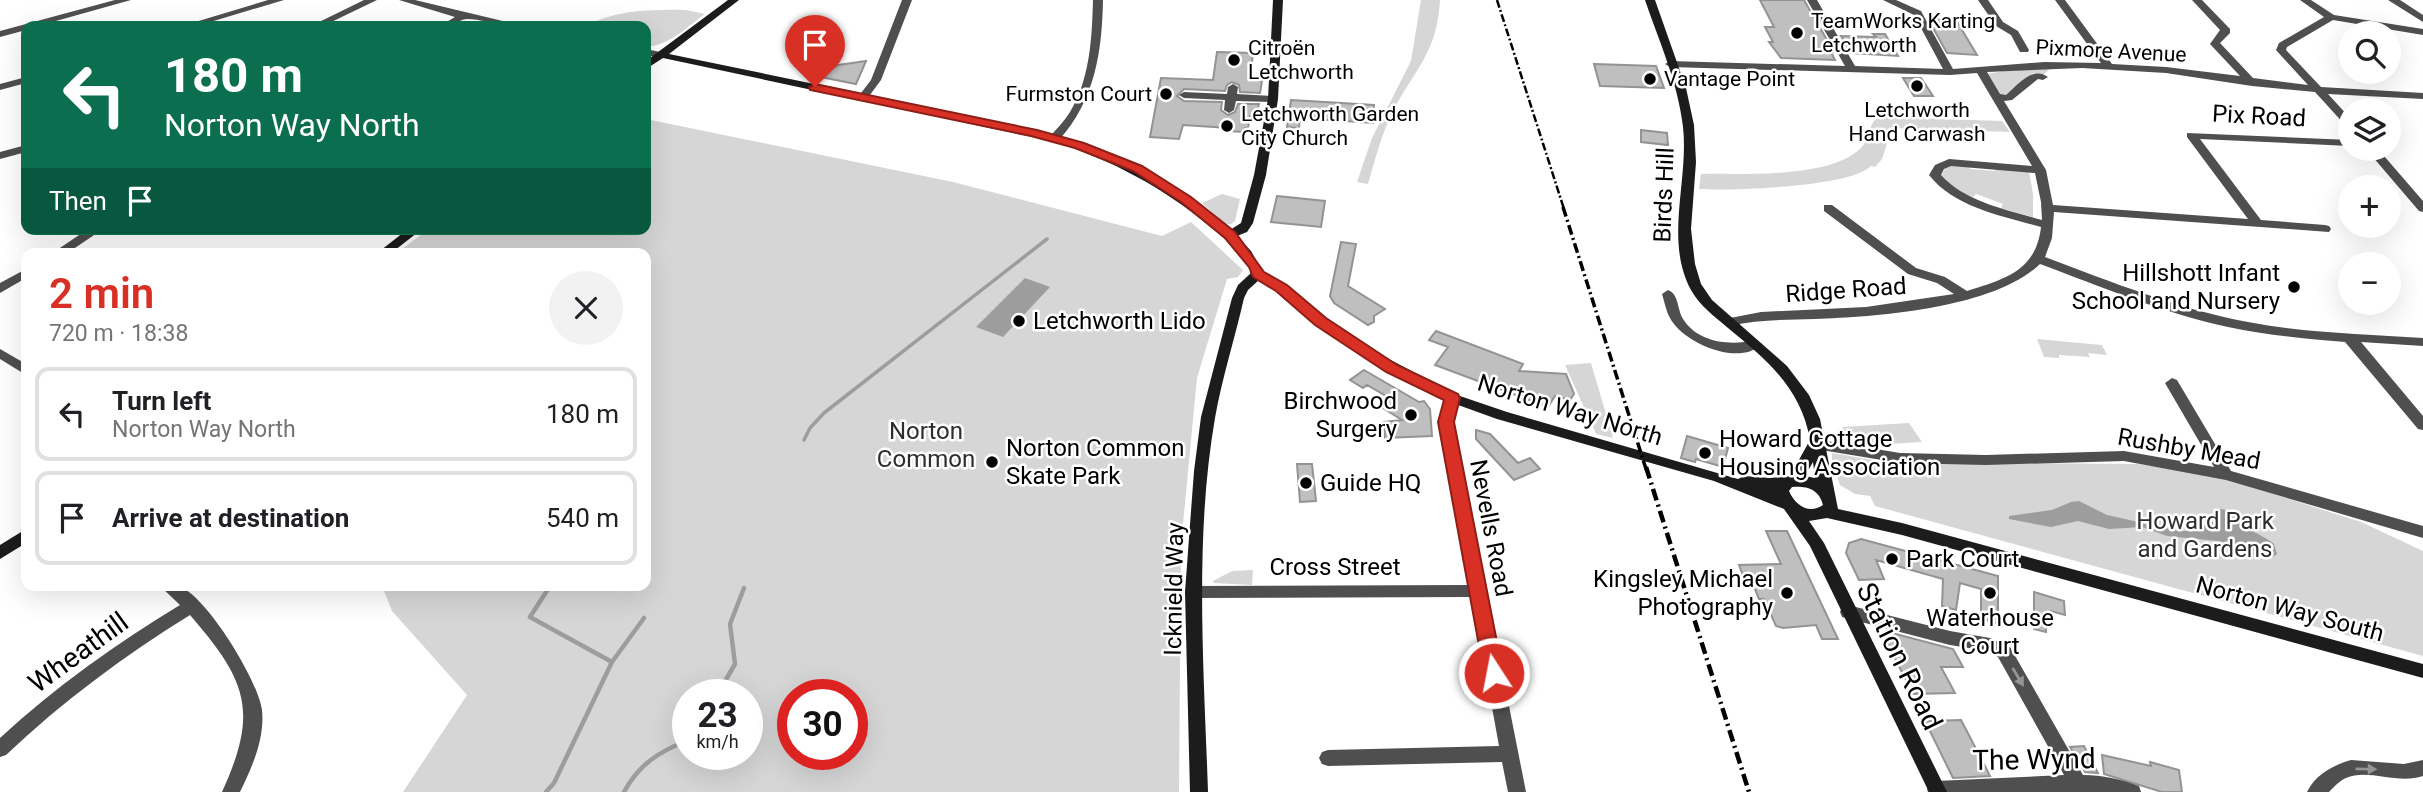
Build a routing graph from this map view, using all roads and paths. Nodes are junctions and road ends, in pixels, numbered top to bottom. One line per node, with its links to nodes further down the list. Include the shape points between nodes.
1 (126, 0): 20 (street)
2 (279, 0): 21 (street)
3 (372, 0): 22 (street)
4 (404, 0): 17 (street)
5 (734, 0): 30 (street)
6 (907, 0): 45 (street, via 876,80)
7 (1098, 0): 50 (street, via 1094,57 1083,94 1072,119)
8 (1279, 0): 47 (street)
9 (1650, 0): 32 (street, Birds Hill)
10 (1812, 0): 34 (street)
11 (1888, 0): 36 (street, via 1918,13)
12 (1983, 0): 28 (street, via 1999,24 2015,33)
13 (2060, 0): 33 (street)
14 (2197, 0): 39 (street, via 2225,29 2215,44)
15 (2305, 0): 18 (street)
16 (2393, 0): 19 (street)
17 (464, 16): 23 (street); 24 (street)
18 (2331, 17): 26 (street); 41 (street, via 2281,48)
19 (2423, 19)
20 (49, 21)
21 (205, 21)
22 (327, 21)
23 (454, 21)
24 (491, 21)
25 (21, 29): 27 (street)
26 (2423, 32)
27 (0, 34)
28 (2024, 50)
29 (651, 53): 30 (street)
30 (661, 55): 31 (street); 45 (street, Norton Way North)
31 (651, 62)
32 (1670, 64): 34 (street, Pixmore Avenue); 73 (street, Birds Hill, via 1688,120 1690,145 1685,255 1698,293)
33 (2108, 66): 35 (street, Pixmore Avenue, via 2044,65); 39 (street, Pixmore Avenue)
34 (1851, 68): 36 (street, Pixmore Avenue)
35 (1981, 71): 36 (street, Pixmore Avenue); 46 (street)
36 (1950, 72)
37 (2043, 77): 46 (street, via 2037,75 2008,98)
38 (21, 81): 40 (street)
39 (2252, 83): 41 (street, Pixmore Avenue)
40 (0, 87)
41 (2320, 90): 44 (street, Pixmore Avenue); 49 (street)
42 (1232, 92): 43 (street); 47 (street); 48 (street)
43 (1184, 96)
44 (2423, 96)
45 (863, 97): 50 (street, Norton Way North)
46 (1997, 97): 55 (street)
47 (1273, 100): 64 (street, via 1250,217 1243,229)
48 (1229, 110)
49 (2338, 110)
50 (1055, 138): 64 (street, Norton Way North, via 1137,169)
51 (2338, 142): 59 (street, Pix Road, via 2191,135)
52 (21, 150): 53 (street)
53 (0, 156)
54 (2383, 161): 56 (street)
55 (2039, 170): 58 (street); 60 (street, via 1949,162 1935,175 1945,187)
56 (2423, 207)
57 (1828, 208): 72 (street, Ridge Road, via 1912,271 1941,280)
58 (2048, 208): 59 (street); 60 (street)
59 (2257, 223): 61 (street)
60 (2046, 225): 67 (street)
61 (2325, 229)
62 (87, 235): 65 (street)
63 (408, 235): 66 (street)
64 (1230, 235): 68 (street, Norton Way North)
65 (67, 248)
66 (390, 248)
67 (2038, 259): 72 (street, Ridge Road, via 2011,279); 74 (street, via 2226,322)
68 (1258, 274): 80 (street, Norton Way North, via 1365,352); 96 (street, Icknield Way, via 1238,298 1208,417)
69 (21, 276): 70 (street)
70 (0, 289)
71 (1668, 294): 76 (street, via 1677,320 1695,336 1733,349)
72 (1965, 295): 73 (street, Ridge Road, via 1899,309)
73 (1730, 322): 76 (street, Birds Hill)
74 (2348, 336): 75 (street); 81 (street)
75 (2423, 342)
76 (1755, 344): 82 (street, Birds Hill, via 1781,367 1806,401)
77 (1, 355): 78 (street)
78 (21, 366)
79 (2172, 383): 83 (street)
80 (1452, 398): 84 (street, Norton Way North); 95 (street, Nevells Road, via 1446,422)
81 (2423, 425)
82 (1815, 444): 83 (street, Rushby Mead, via 1900,458 2124,456); 85 (street); 86 (street, Birds Hill)
83 (2226, 475): 90 (street, Rushby Mead)
84 (1719, 477): 85 (street, Norton Way North, via 1762,484); 87 (street, Norton Way North)
85 (1792, 480): 86 (street, Norton Way South, via 1811,482); 87 (street, via 1780,491)
86 (1826, 492): 88 (street, Birds Hill, via 1831,500); 89 (street, Norton Way South)
87 (1790, 506): 88 (street, Norton Way North, via 1812,515); 92 (street, Station Road)
88 (1824, 513): 89 (street, Norton Way South); 92 (street, via 1817,523)
89 (1902, 529): 99 (street, Norton Way South)
90 (2423, 532)
91 (21, 538): 93 (street)
92 (1816, 543): 98 (street, Station Road)
93 (0, 553)
94 (174, 591): 97 (street)
95 (1477, 591): 96 (street, Cross Street); 101 (street, Nevells Road)
96 (1193, 592): 108 (street, Icknield Way)
97 (192, 605): 100 (street, Wheathill, via 94,668); 107 (street, via 241,670 253,698 253,733)
98 (1848, 612): 104 (street, one-way to 104, via 2004,652); 106 (street, Station Road)
99 (2423, 672)
100 (0, 749)
101 (1510, 754): 102 (street); 109 (street, Nevells Road)
102 (1328, 758)
103 (2423, 768): 111 (street, one-way to 103, via 2340,771 2353,768)
104 (2080, 787): 105 (street, The Wynd); 110 (street, The Wynd, via 2101,783)
105 (2055, 788): 106 (street, The Wynd)
106 (1937, 790)
107 (231, 792)
108 (1199, 792)
109 (1517, 792)
110 (2132, 792)
111 (2316, 792)

